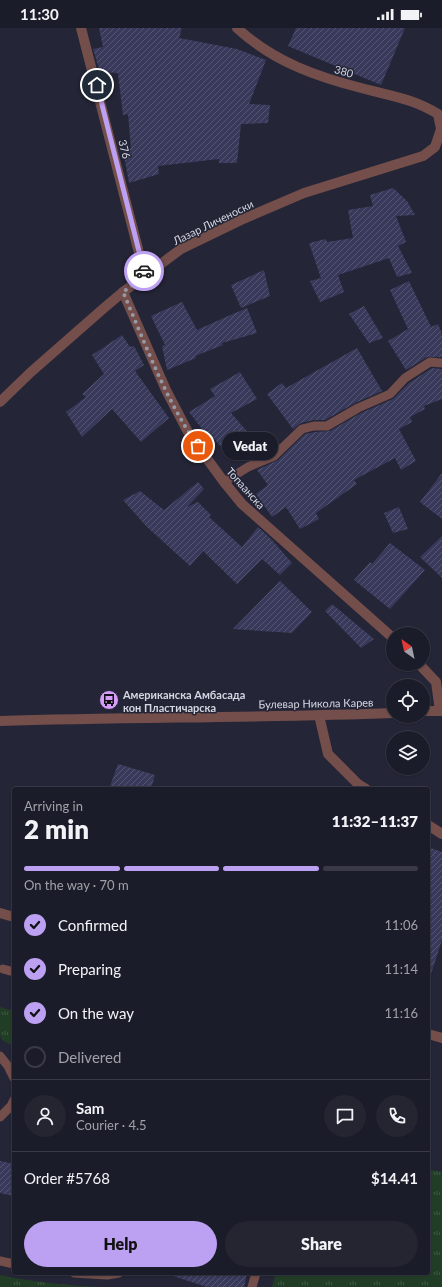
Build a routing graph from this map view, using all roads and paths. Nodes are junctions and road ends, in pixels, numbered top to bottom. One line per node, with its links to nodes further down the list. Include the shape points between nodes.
1 (81, 28): 4 (street, 376)
2 (236, 28): 3 (street, 380, via 287,63 336,81 425,106 438,114)
3 (442, 129): 4 (street, Лазар Личеноски, via 435,147 423,156 304,194 241,220 181,249)
4 (145, 276): 5 (street, Лазар Личеноски)
5 (123, 292): 7 (street, Лазар Личеноски); 8 (street, Топаанска, via 182,422)
6 (442, 363): 8 (lane, via 430,362 405,378 390,394 358,408 327,426 302,429 274,456 248,467)
7 (0, 402)
8 (224, 482): 9 (street, Топаанска, via 242,504)
9 (386, 632)
10 (426, 671): 12 (street, via 436,682)
11 (430, 711): 12 (street)
12 (441, 711)
13 (386, 713): 14 (street, Булевар Никола Карев)
14 (319, 715): 15 (street, Булевар Никола Карев); 16 (street, via 328,754)
15 (0, 721)
16 (363, 787)
17 (430, 826): 18 (street)
18 (442, 834)
19 (0, 913): 20 (street)
20 (12, 916)
21 (3, 969): 22 (lane)
22 (12, 971)
23 (430, 1035): 24 (street)
24 (442, 1038)
25 (0, 1056): 26 (lane)
26 (12, 1074)
27 (12, 1106): 28 (lane)
28 (0, 1117)
29 (0, 1261): 30 (lane)
30 (12, 1264)
31 (255, 1275): 32 (lane)
32 (252, 1287)

